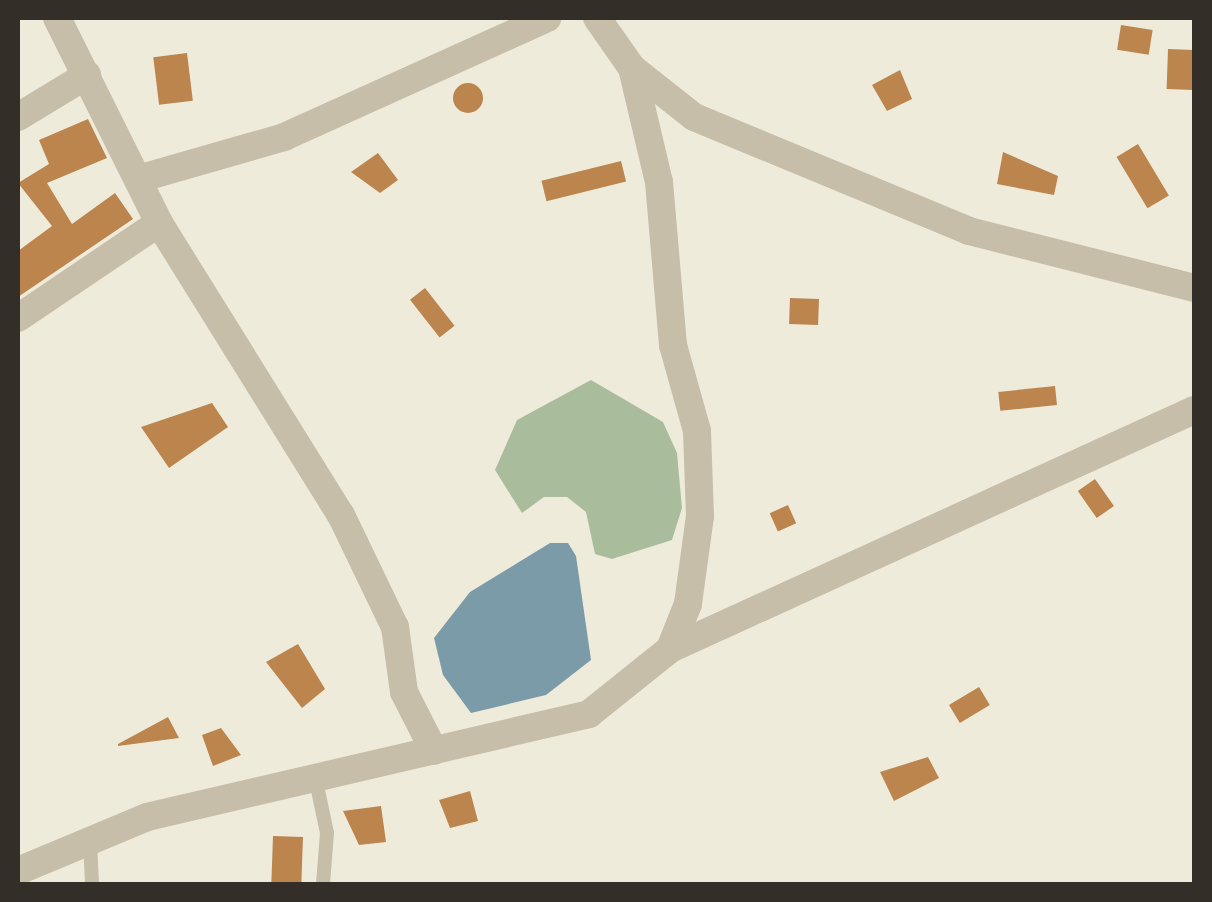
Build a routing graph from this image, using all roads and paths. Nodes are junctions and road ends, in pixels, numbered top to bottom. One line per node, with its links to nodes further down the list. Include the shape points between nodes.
1 (57, 18): 5 (street)
2 (548, 18): 7 (street, via 284,136)
3 (597, 18): 4 (street)
4 (632, 68): 9 (street, via 694,116 799,164 986,236); 12 (street, via 659,182 673,345 696,431 700,516 688,604)
5 (86, 75): 6 (street); 7 (street)
6 (18, 117)
7 (138, 180): 8 (street)
8 (159, 223): 10 (street); 13 (street, via 341,515 395,627 404,692)
9 (1194, 288)
10 (18, 318)
11 (1194, 410): 12 (street)
12 (670, 648): 13 (street, via 589,714)
13 (434, 750): 14 (street)
14 (315, 776): 15 (street); 18 (lane, via 327,833)
15 (90, 840): 16 (street); 17 (lane)
16 (18, 870)
17 (92, 884)
18 (322, 884)

